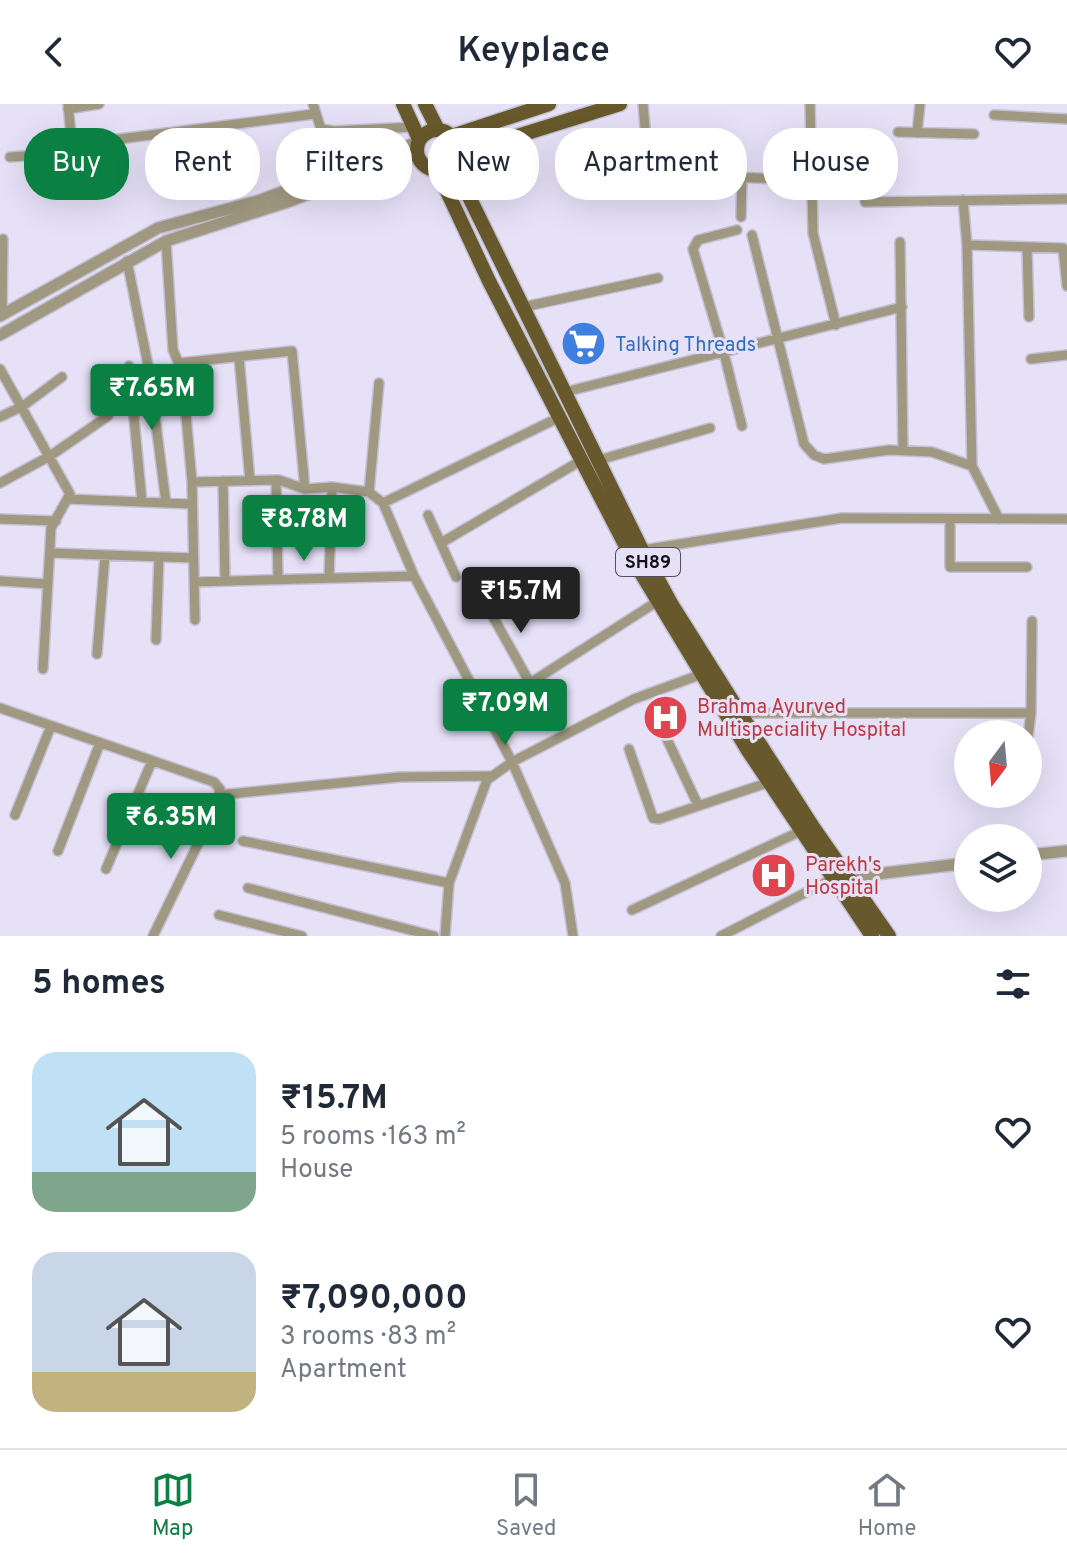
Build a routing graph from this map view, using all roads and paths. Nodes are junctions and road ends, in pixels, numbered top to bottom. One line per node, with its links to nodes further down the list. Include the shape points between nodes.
1 (99, 104): 9 (street)
2 (403, 104): 24 (main road)
3 (425, 104): 14 (main road)
4 (549, 104): 15 (main road)
5 (620, 104): 18 (main road)
6 (643, 104): 16 (street)
7 (810, 104): 17 (street)
8 (920, 104): 21 (street)
9 (68, 106): 13 (street)
10 (314, 109): 23 (street); 24 (street, via 321,129)
11 (994, 115): 12 (street)
12 (1067, 119)
13 (70, 128)
14 (442, 128)
15 (463, 128)
16 (645, 128)
17 (811, 128)
18 (539, 131)
19 (428, 132): 24 (main road)
20 (898, 132): 21 (street)
21 (917, 133): 22 (street)
22 (974, 134)
23 (129, 137)
24 (417, 140): 27 (main road); 39 (street, via 287,202); 48 (street, via 258,201 158,228)
25 (24, 156): 26 (street)
26 (10, 157)
27 (428, 168)
28 (1067, 199): 33 (street)
29 (451, 200): 66 (main road, SH89)
30 (473, 200): 46 (main road, SH89)
31 (741, 200): 35 (street)
32 (813, 200): 50 (street, via 813,233)
33 (963, 200): 34 (street); 41 (street)
34 (865, 202)
35 (741, 217)
36 (737, 230): 53 (street, via 698,240 693,249)
37 (752, 235): 52 (street)
38 (3, 239): 48 (street)
39 (166, 241): 43 (street); 57 (street, via 173,350)
40 (900, 242): 47 (street)
41 (967, 245): 42 (street); 73 (street)
42 (1027, 247): 45 (street, via 1063,248); 49 (street)
43 (127, 261): 51 (street); 84 (street, via 149,370)
44 (658, 278): 46 (street)
45 (1067, 286)
46 (523, 307): 62 (main road, SH89)
47 (902, 307): 50 (street); 69 (street)
48 (1, 316)
49 (1029, 317)
50 (836, 325): 52 (street)
51 (0, 335)
52 (776, 340): 53 (street); 69 (street, via 804,444 814,455 824,459)
53 (724, 353): 62 (street); 67 (street)
54 (1067, 355): 56 (street)
55 (239, 357): 57 (street); 76 (street); 80 (street, via 292,351)
56 (1031, 359)
57 (179, 363): 77 (street)
58 (129, 366): 83 (street)
59 (0, 369): 63 (street)
60 (62, 377): 63 (street)
61 (379, 383): 81 (street)
62 (565, 392): 72 (main road, SH89)
63 (23, 406): 65 (street); 70 (street)
64 (108, 416): 70 (street)
65 (0, 417)
66 (560, 417): 71 (main road, SH89); 85 (street)
67 (742, 426)
68 (710, 428): 72 (street)
69 (903, 451): 73 (street, via 932,452)
70 (50, 456): 78 (street); 82 (street, via 70,494)
71 (582, 460): 93 (street); 109 (main road, SH89)
72 (599, 460): 94 (main road, SH89)
73 (972, 466): 90 (street)
74 (276, 480): 76 (street); 80 (street); 103 (street)
75 (223, 481): 76 (street); 77 (street); 105 (street)
76 (250, 481)
77 (192, 482): 86 (street)
78 (0, 483)
79 (332, 487): 80 (street); 81 (street); 102 (street)
80 (305, 489)
81 (369, 492): 85 (street)
82 (67, 499): 83 (street); 92 (street)
83 (142, 502): 84 (street)
84 (166, 503): 86 (street)
85 (383, 503): 100 (street)
86 (192, 504): 98 (street)
87 (428, 515): 93 (street)
88 (0, 519): 92 (street)
89 (950, 519): 90 (street); 94 (street, via 842,518); 99 (street, via 950,567)
90 (999, 519): 91 (street)
91 (1067, 519)
92 (56, 521): 95 (street)
93 (441, 543): 101 (street)
94 (642, 550): 119 (main road, SH89)
95 (50, 553): 96 (street); 107 (street)
96 (105, 555): 97 (street); 113 (street)
97 (159, 557): 98 (street); 112 (street)
98 (193, 558): 106 (street)
99 (1027, 567)
100 (414, 576): 102 (street); 118 (street)
101 (456, 577)
102 (329, 578): 103 (street)
103 (278, 580): 105 (street)
104 (0, 581): 107 (street)
105 (225, 581): 106 (street)
106 (194, 582): 110 (street)
107 (48, 584): 114 (street)
108 (522, 588): 116 (street, via 492,615)
109 (658, 601): 115 (main road, SH89); 116 (street)
110 (195, 620)
111 (1032, 621): 120 (street)
112 (156, 640)
113 (97, 654)
114 (43, 669)
115 (702, 674): 127 (street, via 634,699); 129 (main road, SH89)
116 (530, 683): 118 (street)
117 (0, 708): 122 (street)
118 (484, 708): 127 (street)
119 (740, 713): 120 (street); 141 (main road, SH89)
120 (1031, 713): 121 (street)
121 (1030, 720)
122 (51, 726): 124 (street); 132 (street)
123 (665, 735): 131 (street)
124 (100, 743): 126 (street); 135 (street)
125 (629, 749): 131 (street, via 653,818)
126 (152, 761): 130 (street, via 214,782); 139 (street)
127 (512, 762): 128 (street); 150 (street, via 565,883)
128 (492, 776): 130 (street, via 400,777); 142 (street)
129 (770, 782): 131 (street); 133 (main road, SH89)
130 (219, 795): 146 (street)
131 (698, 805)
132 (15, 815)
133 (803, 830): 140 (main road, SH89); 144 (street)
134 (243, 841): 142 (street)
135 (58, 851)
136 (1067, 851): 137 (street)
137 (1042, 854)
138 (954, 865): 141 (street, via 868,875)
139 (106, 869)
140 (834, 878): 151 (street); 152 (main road, SH89)
141 (853, 882): 153 (main road, SH89)
142 (449, 883): 149 (street)
143 (248, 888): 148 (street)
144 (632, 910)
145 (219, 915): 147 (street)
146 (153, 936)
147 (302, 936)
148 (434, 936)
149 (445, 936)
150 (573, 936)
151 (721, 936)
152 (872, 936)
153 (889, 936)

